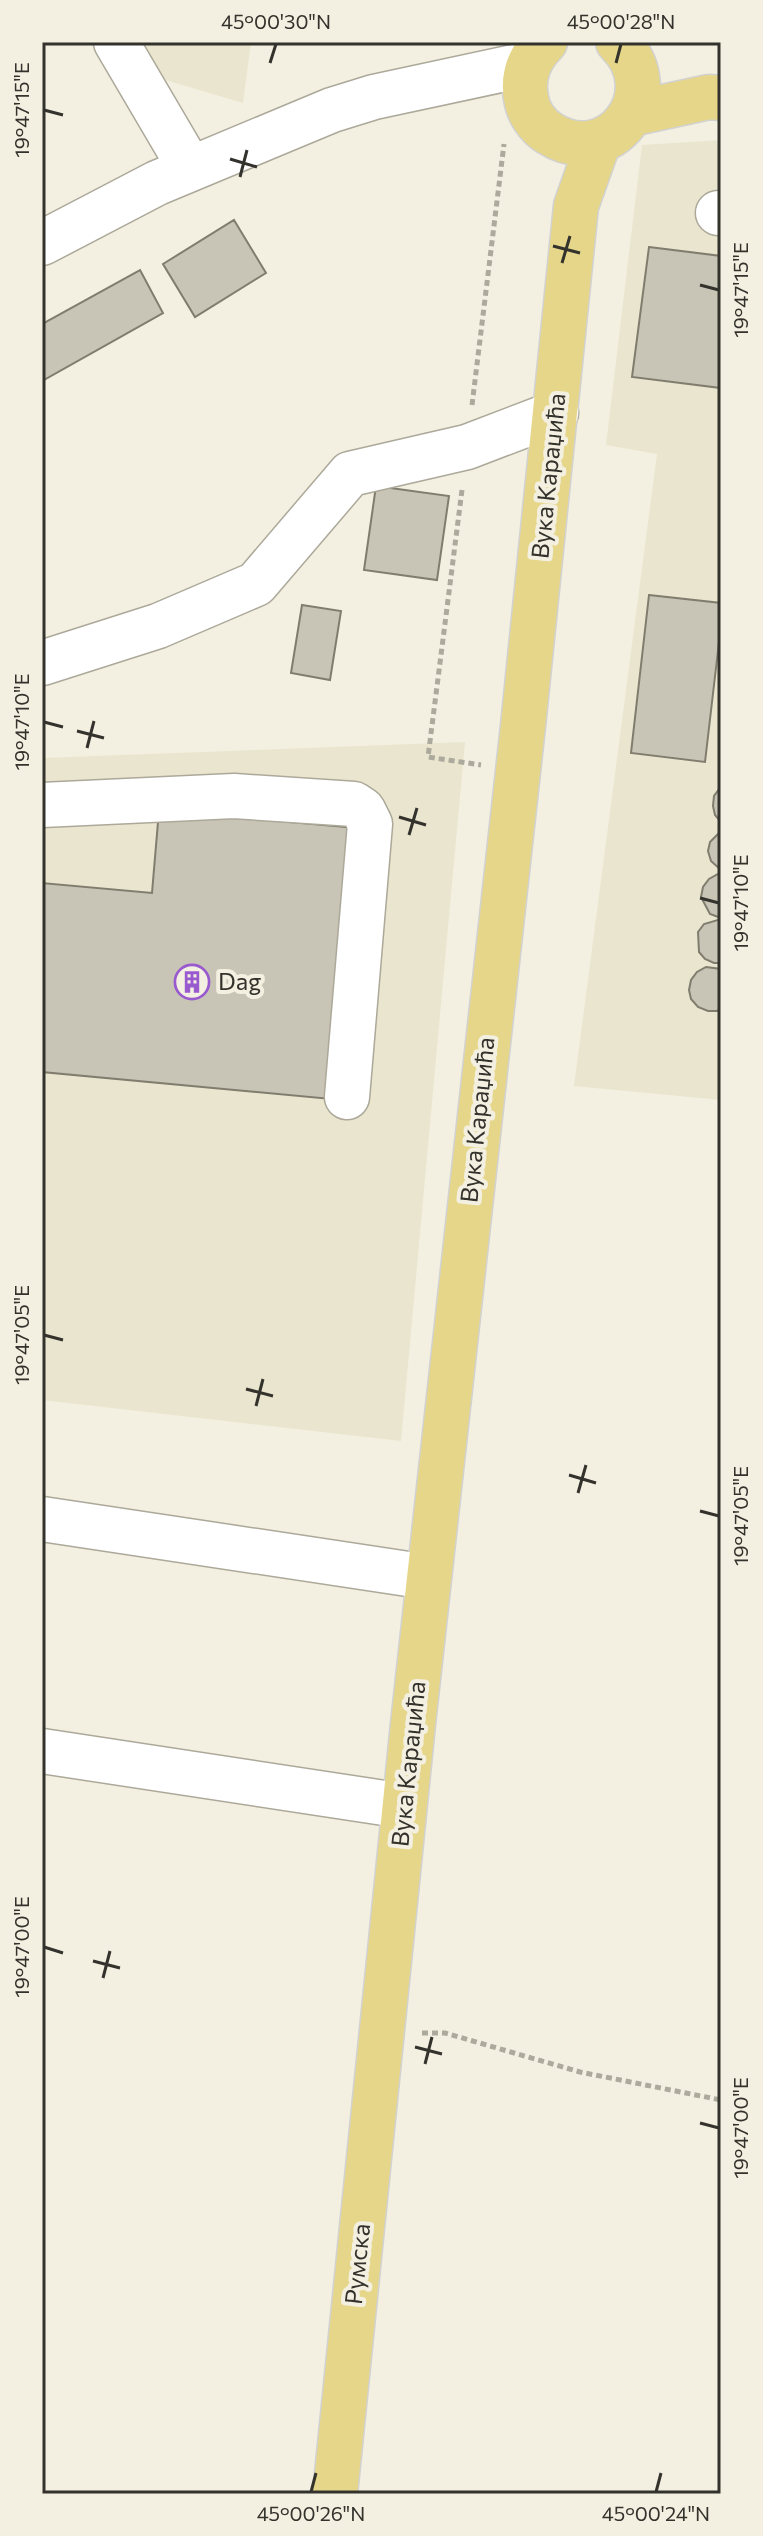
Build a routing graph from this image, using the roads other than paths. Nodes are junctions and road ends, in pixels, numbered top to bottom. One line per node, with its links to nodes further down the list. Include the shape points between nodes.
1 (116, 42): 5 (street)
2 (533, 70): 4 (main road, via 534,118 545,130); 5 (street, via 374,97)
3 (715, 98): 4 (main road)
4 (609, 102): 7 (main road, Вука Караџића, via 576,206)
5 (190, 168): 6 (street)
6 (42, 243)
7 (556, 413): 8 (street, via 467,447 350,474 256,584 158,626); 12 (main road, Вука Караџића)
8 (42, 663)
9 (42, 805): 10 (street, via 234,796 354,804 363,810 370,824)
10 (347, 1097)
11 (42, 1519): 12 (street)
12 (428, 1577): 14 (main road, Вука Караџића)
13 (42, 1751): 14 (street)
14 (404, 1806): 15 (main road, Вука Караџића)
15 (381, 2033): 16 (main road, Румска)
16 (335, 2494)

